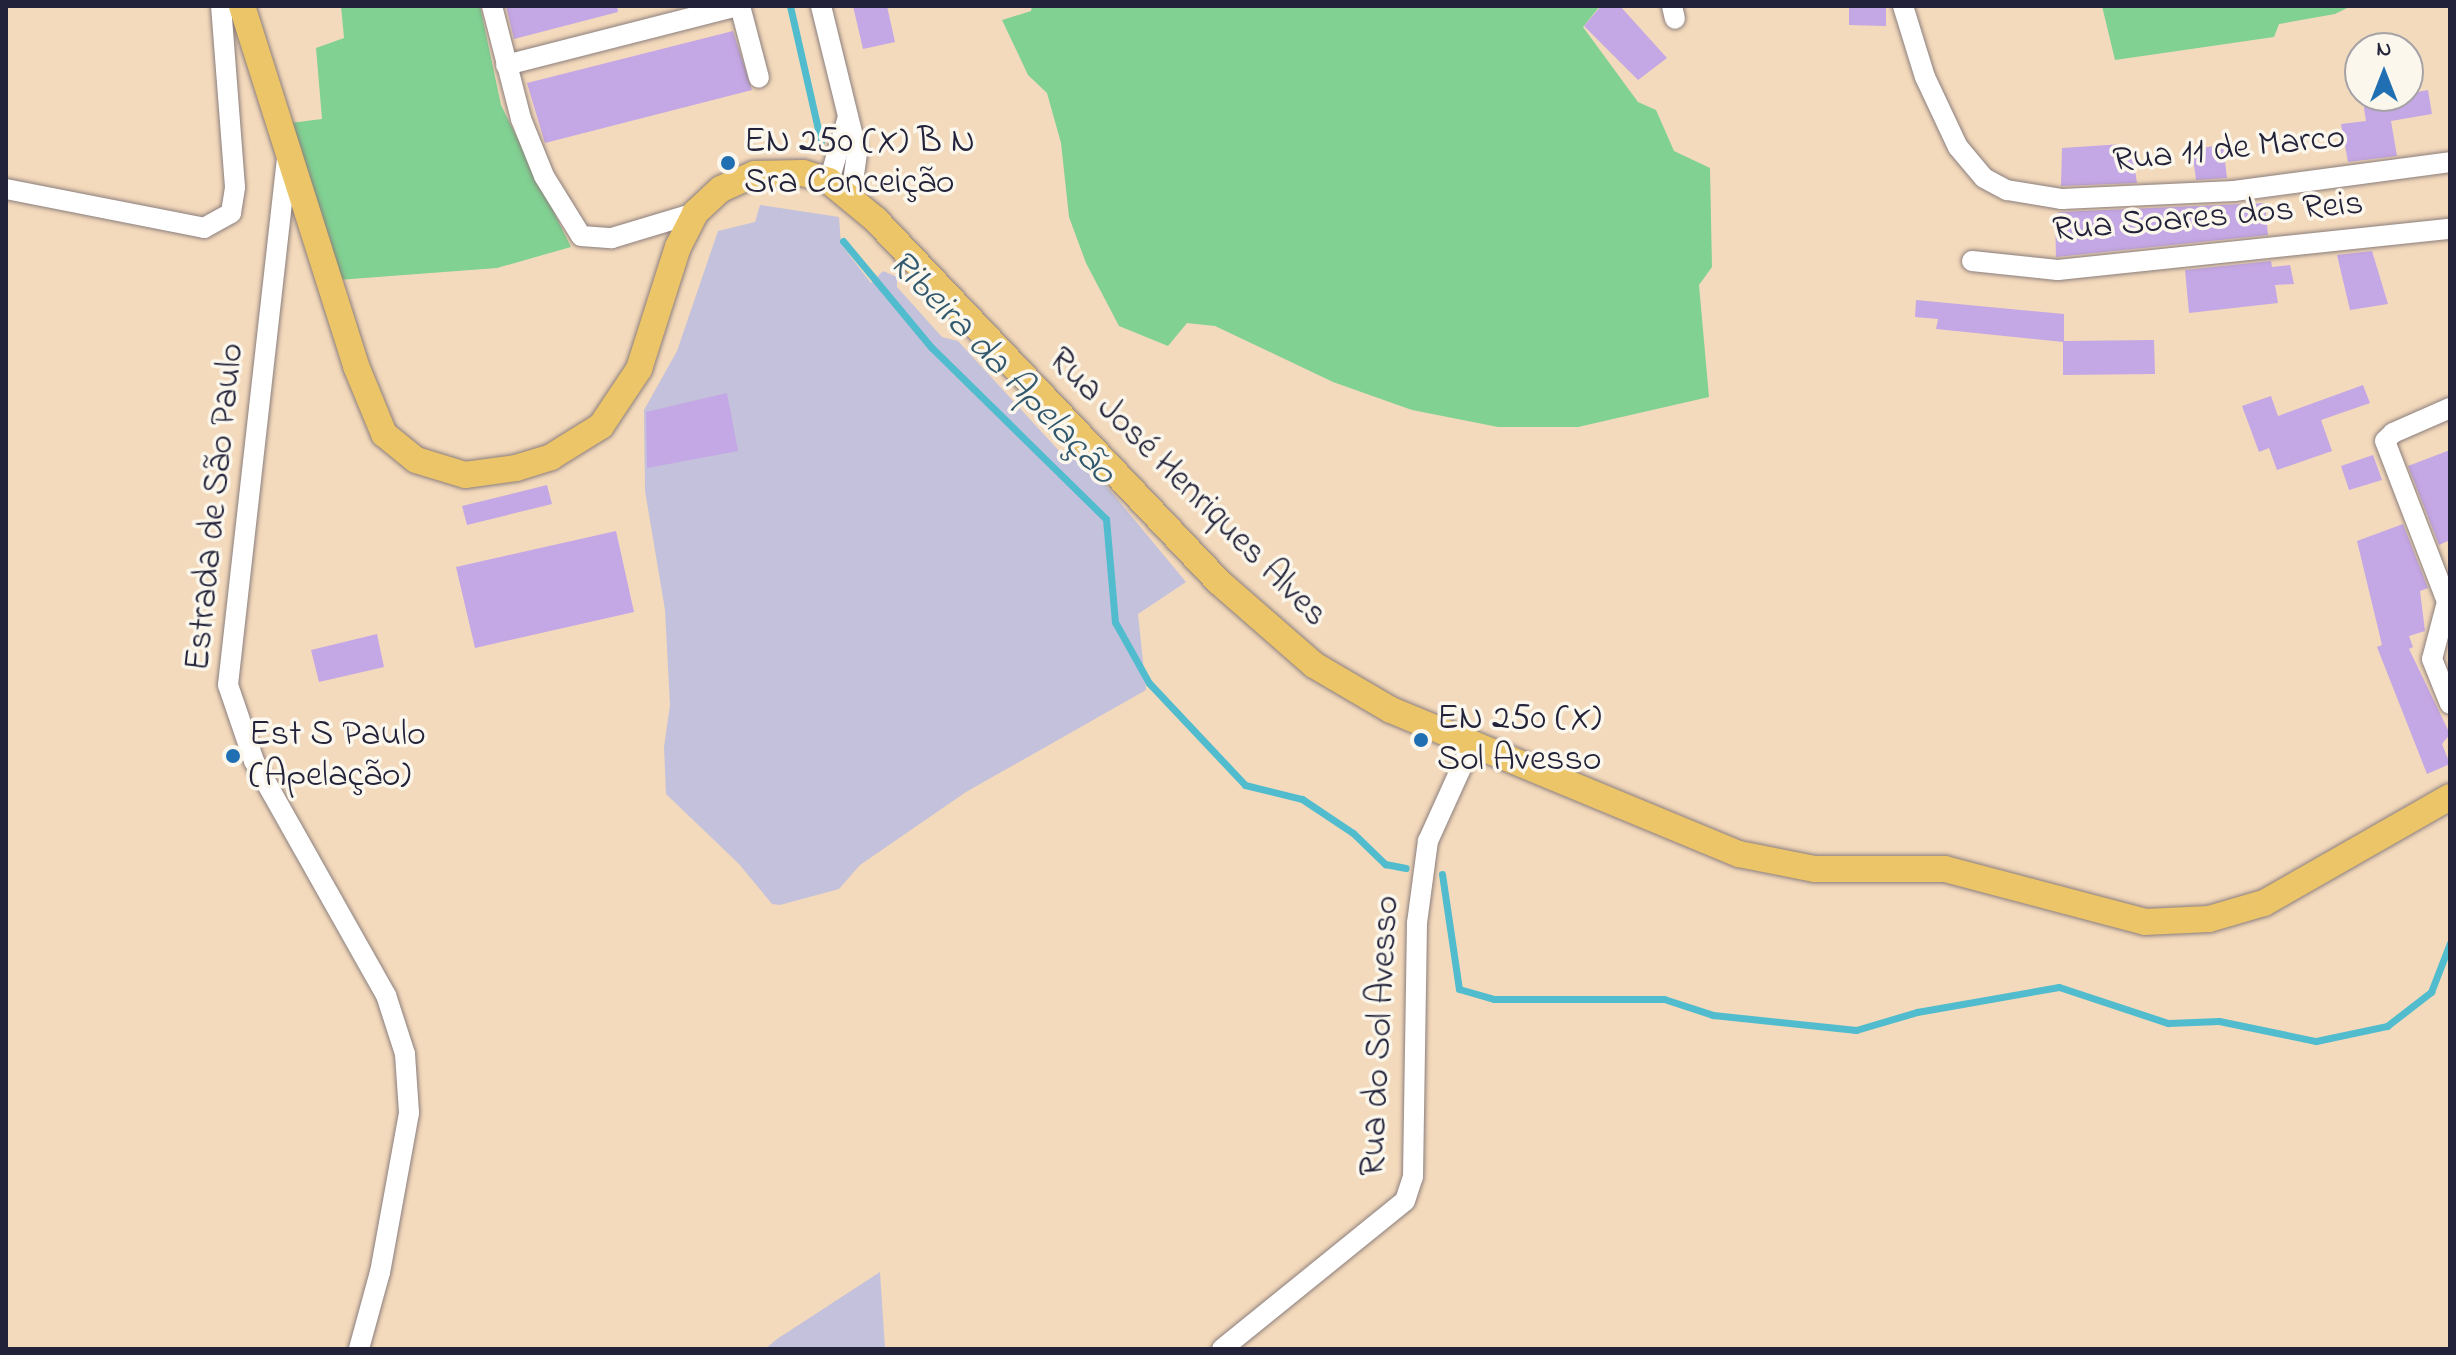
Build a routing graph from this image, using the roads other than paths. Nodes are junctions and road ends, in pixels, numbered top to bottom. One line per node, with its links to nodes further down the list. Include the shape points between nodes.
1 (221, 6): 13 (street, via 235,187 231,213 204,228)
2 (242, 6): 10 (main road)
3 (492, 6): 7 (street)
4 (739, 6): 7 (street); 8 (street)
5 (821, 6): 9 (street)
6 (1903, 6): 11 (street, Rua 11 de Marco, via 1925,77 1958,147 1984,178 1999,186 2062,199 2234,191)
7 (506, 65): 15 (street, via 544,176 581,236 612,238)
8 (759, 78)
9 (848, 117): 12 (street); 14 (street, via 857,153)
10 (288, 154): 15 (main road, via 326,281 384,434 416,460 465,475 551,457 601,426 639,369 678,247); 22 (street, Estrada de São Paulo, via 228,685 254,761 386,995 405,1054 409,1113 380,1272)
11 (2450, 162)
12 (829, 181): 14 (main road, Rua José Henriques Alves); 15 (main road, via 787,171 755,174 721,189)
13 (6, 189)
14 (851, 196): 20 (main road, Rua José Henriques Alves, via 1163,525 1277,637 1354,691)
15 (695, 213)
16 (2450, 229): 17 (street, Rua Soares dos Reis, via 2058,270)
17 (1972, 261)
18 (2450, 408): 19 (street, via 2385,441 2447,602 2432,659)
19 (2450, 704)
20 (1472, 744): 21 (main road, Rua José Henriques Alves, via 1739,854 1815,869 1945,869 2145,922 2209,919 2264,903); 23 (street, Rua do Sol Avesso, via 1426,854 1415,966 1413,1177 1405,1201)
21 (2450, 797)
22 (359, 1349)
23 (1222, 1349)

